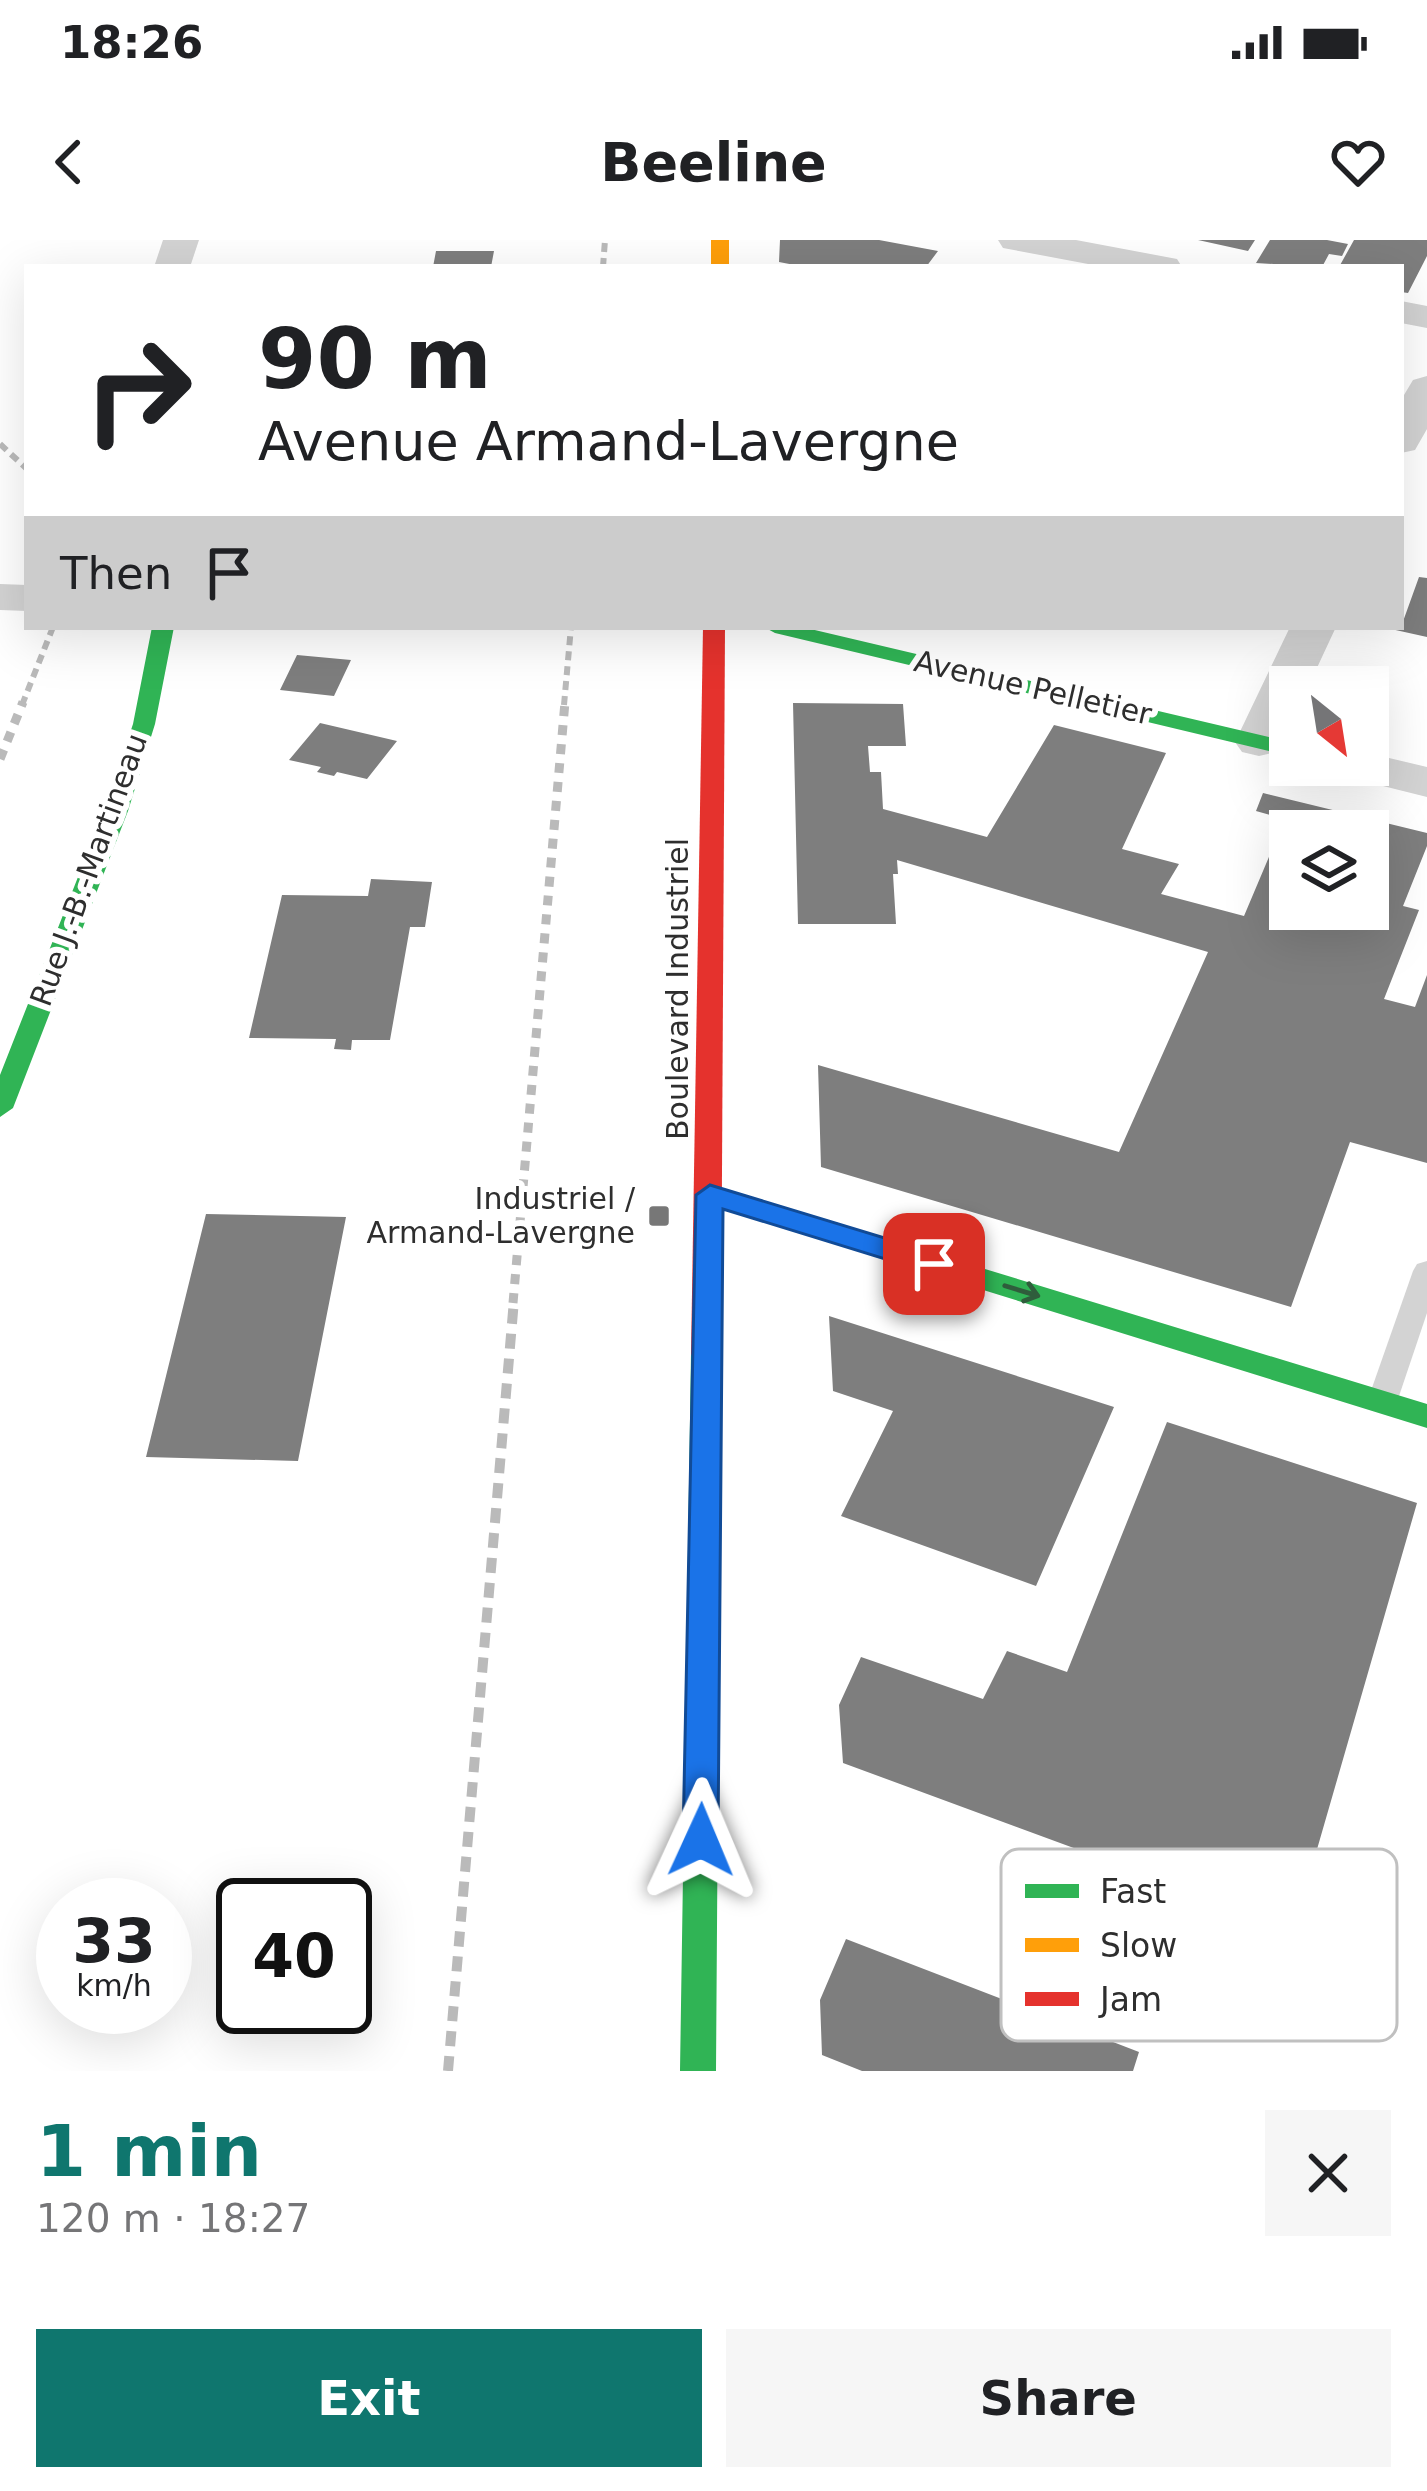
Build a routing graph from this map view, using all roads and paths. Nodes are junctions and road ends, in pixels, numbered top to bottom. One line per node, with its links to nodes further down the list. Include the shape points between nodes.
1 (1016, 240): 2 (street)
2 (1148, 264)
3 (1427, 388): 4 (street)
4 (1404, 435)
5 (162, 630): 13 (street, Rue J.-B.-Martineau, via 116,811)
6 (715, 630): 14 (street, Boulevard Industriel)
7 (788, 630): 10 (street, Avenue Pelletier)
8 (1312, 630): 9 (street)
9 (1301, 666)
10 (1269, 745)
11 (1389, 773): 12 (street)
12 (1427, 782)
13 (0, 1108)
14 (710, 1195): 16 (street, one-way to 16); 18 (street, Boulevard Industriel)
15 (1427, 1271): 16 (lane)
16 (1382, 1402): 17 (street)
17 (1427, 1416)
18 (698, 2071)

